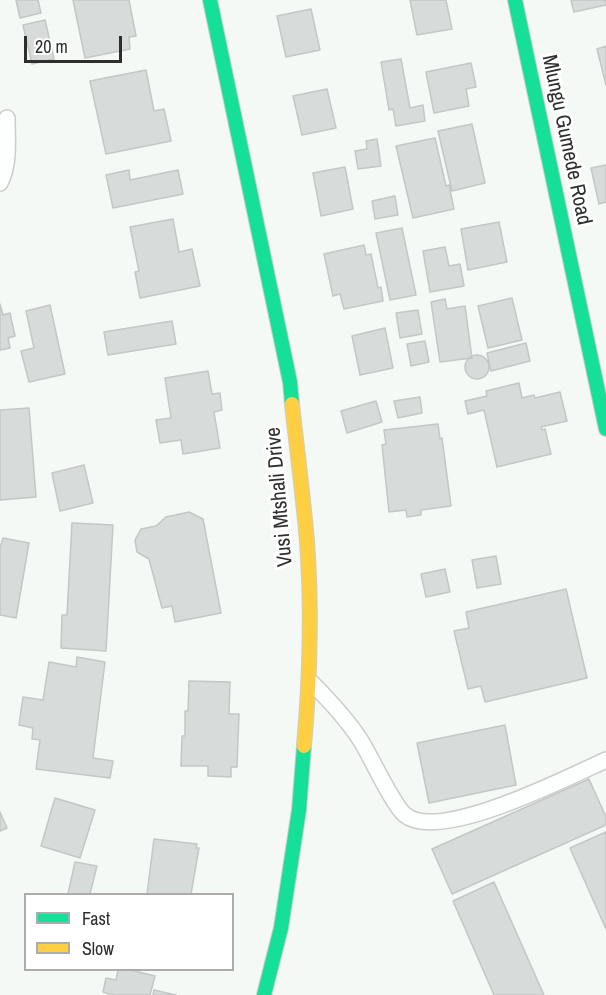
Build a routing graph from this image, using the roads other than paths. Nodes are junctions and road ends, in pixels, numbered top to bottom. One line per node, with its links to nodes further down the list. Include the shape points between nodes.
1 (210, 0): 6 (street, Vusi Mtshali Drive, via 290,382 307,542)
2 (515, 0): 5 (street, Mlungu Gumede Road)
3 (7, 118): 4 (lane, via 7,154)
4 (0, 183)
5 (606, 429)
6 (308, 680): 7 (lane, via 336,706 360,739 404,814 419,822 438,823 505,806); 8 (street, Vusi Mtshali Drive, via 299,810 281,928)
7 (606, 760)
8 (264, 995)

